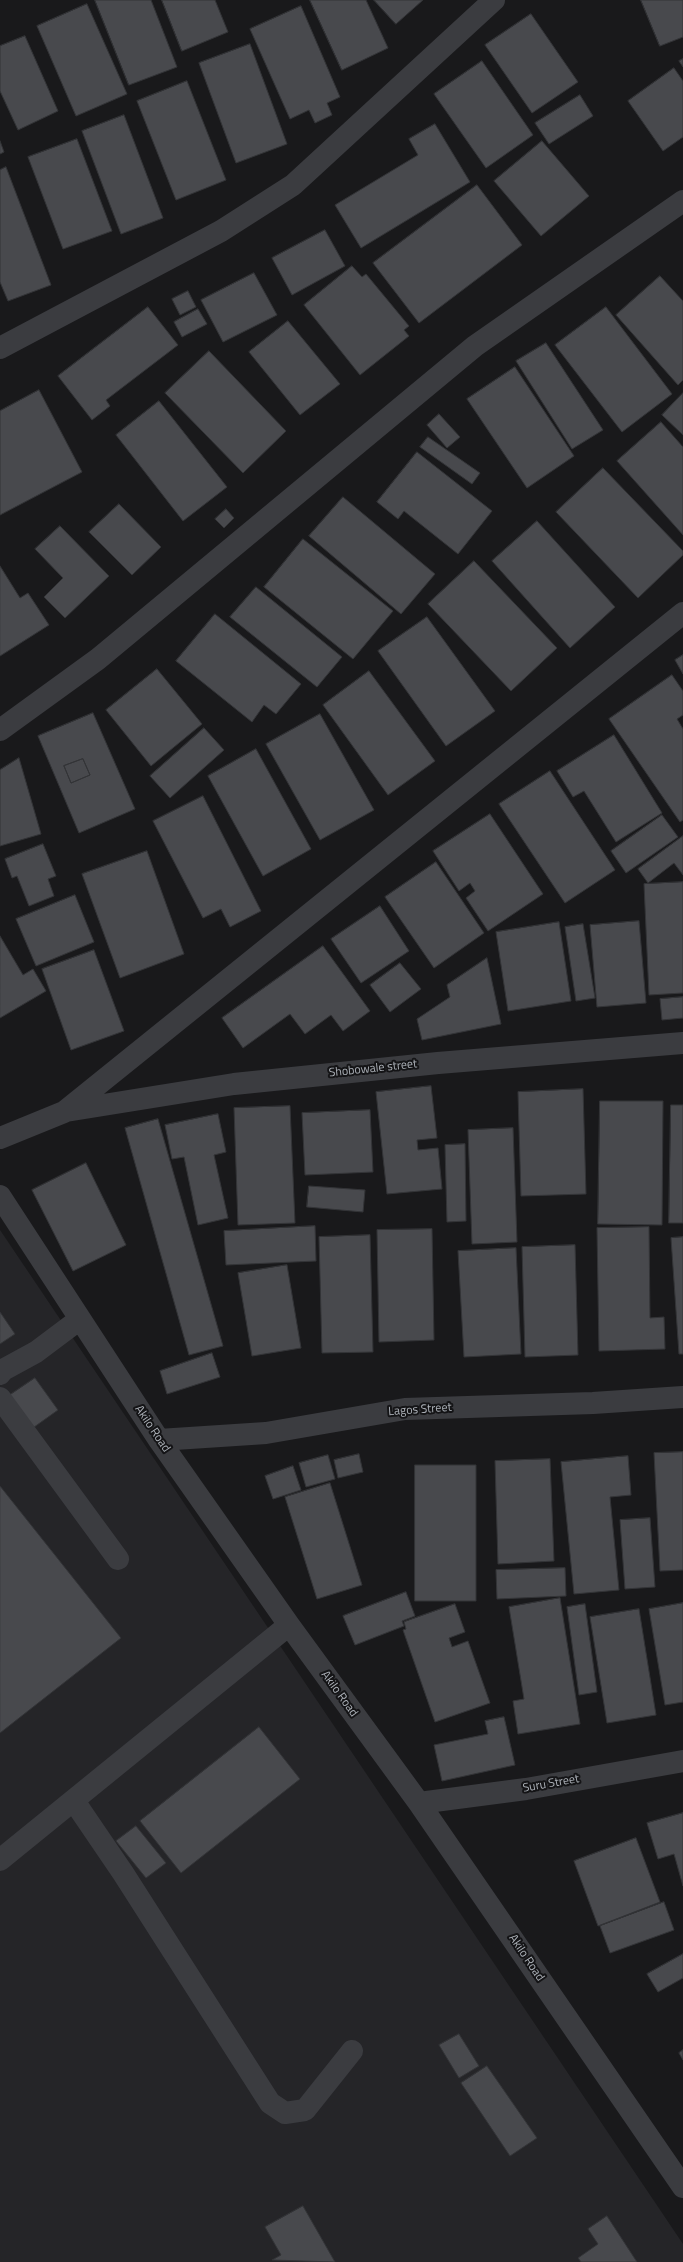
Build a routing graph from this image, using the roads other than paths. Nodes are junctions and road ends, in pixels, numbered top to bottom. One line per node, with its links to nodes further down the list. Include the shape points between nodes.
1 (494, 0): 3 (street, via 293,184 221,231)
2 (683, 201): 5 (street, via 475,346 98,659)
3 (0, 348)
4 (683, 613): 7 (street)
5 (0, 730)
6 (683, 1043): 7 (street, Shobowale street, via 438,1063 234,1084)
7 (64, 1112): 8 (street)
8 (0, 1138)
9 (0, 1196): 10 (street, Akilo Road)
10 (80, 1319): 11 (street, via 36,1352); 14 (street, Akilo Road)
11 (0, 1374)
12 (683, 1397): 14 (street, Lagos Street, via 594,1403 405,1409 266,1433)
13 (0, 1398): 15 (street)
14 (159, 1440): 16 (street, Akilo Road)
15 (118, 1559)
16 (289, 1625): 18 (street); 19 (street, Akilo Road)
17 (683, 1761): 19 (street, Suru Street, via 526,1789)
18 (74, 1801): 20 (street); 21 (street, via 270,2103 285,2114 305,2110)
19 (419, 1803): 22 (street, Akilo Road)
20 (0, 1860)
21 (352, 2052)
22 (683, 2187)

